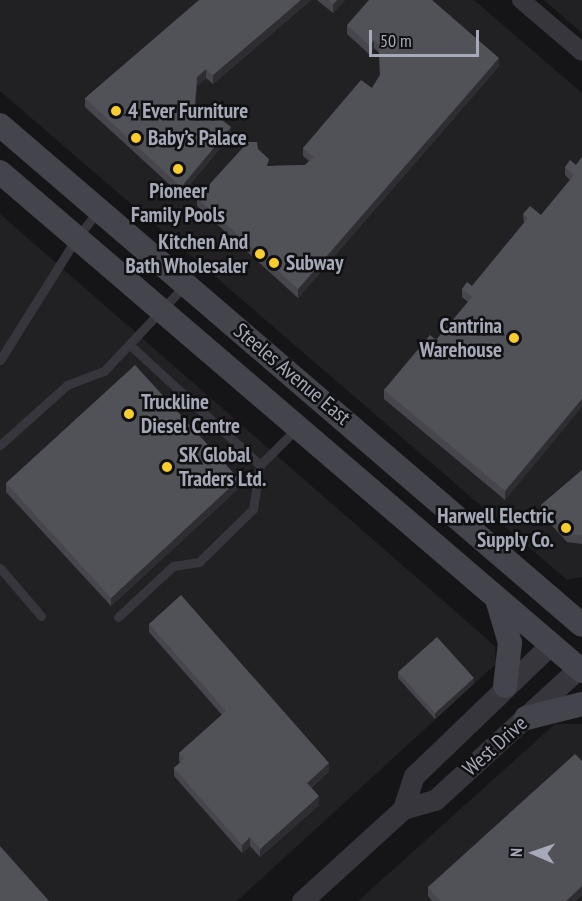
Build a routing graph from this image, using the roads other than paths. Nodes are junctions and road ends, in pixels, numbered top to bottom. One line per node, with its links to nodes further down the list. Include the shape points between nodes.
1 (521, 0): 2 (street)
2 (582, 52)
3 (0, 125): 5 (main road, Steeles Avenue East)
4 (0, 172): 6 (main road, Steeles Avenue East)
5 (98, 212): 6 (lane); 7 (main road, Steeles Avenue East)
6 (76, 239): 8 (main road, Steeles Avenue East); 10 (lane)
7 (185, 284): 8 (lane); 18 (main road, Steeles Avenue East)
8 (162, 312): 9 (lane); 11 (main road, Steeles Avenue East)
9 (130, 345): 12 (lane, via 104,371 67,385); 13 (lane)
10 (0, 360)
11 (297, 428): 13 (lane); 15 (main road, Steeles Avenue East)
12 (0, 445)
13 (260, 465): 17 (lane, via 253,509 200,562 173,566)
14 (0, 568): 16 (lane)
15 (497, 599): 19 (main road, Steeles Avenue East); 21 (main road, via 510,643)
16 (41, 616)
17 (118, 617)
18 (580, 621): 19 (main road)
19 (551, 644): 20 (main road, Steeles Avenue East); 21 (street, West Drive)
20 (581, 668): 23 (street, West Drive)
21 (505, 686): 24 (street, West Drive, via 414,776)
22 (582, 704): 23 (main road)
23 (526, 718): 24 (street, West Drive, via 435,800)
24 (403, 809): 25 (street, West Drive)
25 (302, 901)

